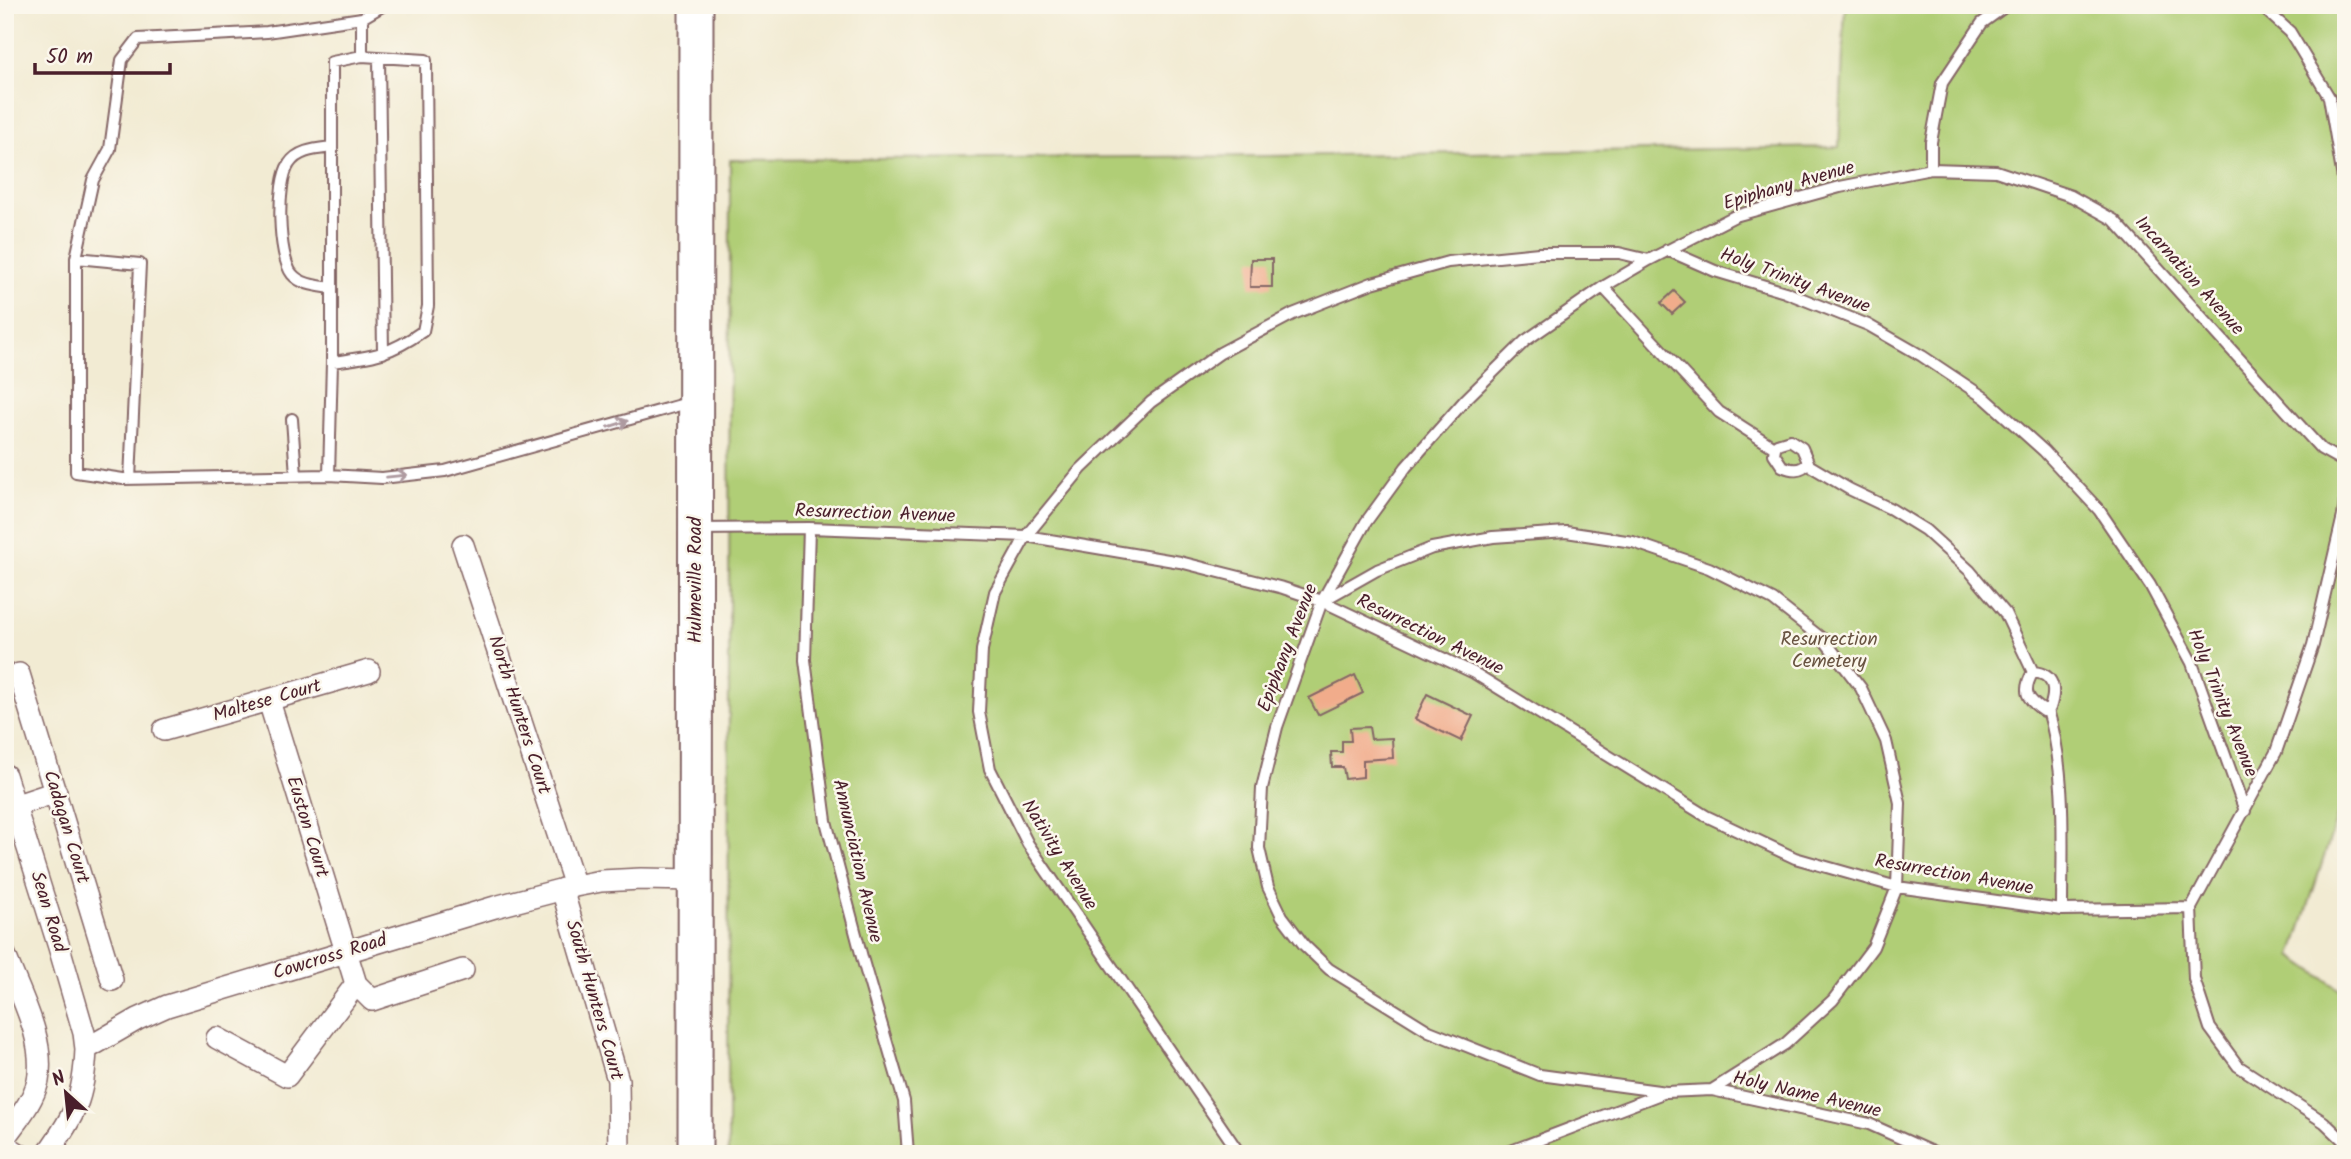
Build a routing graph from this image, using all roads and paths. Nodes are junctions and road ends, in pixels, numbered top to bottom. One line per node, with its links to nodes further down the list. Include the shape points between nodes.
1 (384, 5): 5 (lane)
2 (696, 5): 18 (main road, Hulmeville Road)
3 (2007, 5): 9 (lane, via 1982,23 1942,83)
4 (2260, 5): 10 (lane, via 2290,32 2329,97)
5 (362, 18): 6 (lane); 12 (lane, via 268,32 138,39 122,60 110,149 93,180)
6 (362, 57): 7 (lane); 8 (lane, via 332,62)
7 (379, 58): 16 (lane); 16 (lane, via 426,60 428,306 423,331 400,348)
8 (332, 147): 15 (lane); 15 (lane, via 311,149 289,164 283,177 281,234 285,262 293,277)
9 (1931, 169): 11 (lane, Epiphany Avenue, via 1840,187 1735,216); 21 (lane, Incarnation Avenue, via 1996,171 2071,196 2114,220 2321,449)
10 (2346, 196)
11 (1667, 250): 13 (lane, Epiphany Avenue); 41 (lane, Holy Trinity Avenue, via 1868,324 1985,398 2044,451 2099,510 2150,585 2192,663)
12 (76, 258): 25 (lane, via 76,472); 25 (lane, via 140,264)
13 (1649, 260): 14 (lane, Epiphany Avenue); 29 (lane, Nativity Avenue, via 1619,253 1539,253 1448,262 1372,283 1293,314 1220,354 1151,402 1081,469)
14 (1603, 287): 20 (lane, via 1719,412); 31 (lane, Epiphany Avenue, via 1525,341 1466,399 1406,467 1366,522)
15 (332, 288): 17 (lane)
16 (383, 353): 17 (lane)
17 (332, 362): 24 (lane)
18 (696, 401): 24 (lane, one-way to 18, via 382,478 445,471); 28 (main road, Hulmeville Road)
19 (292, 419): 23 (lane)
20 (1775, 448): 22 (lane, via 1782,466 1797,469); 22 (lane, via 1790,440 1797,443)
21 (2346, 463)
22 (1807, 464): 33 (lane, via 1925,530 1970,571 2005,613)
23 (296, 475): 24 (lane); 25 (lane)
24 (329, 475)
25 (130, 479)
26 (2346, 493): 41 (lane, via 2314,645 2276,752)
27 (809, 528): 28 (lane, Resurrection Avenue); 29 (lane, Resurrection Avenue); 63 (lane, Annunciation Avenue, via 805,660 826,821 904,1101)
28 (696, 529): 42 (main road, Hulmeville Road)
29 (1026, 536): 31 (lane, Resurrection Avenue, via 1180,562); 64 (lane, Nativity Avenue, via 995,592 982,650 979,712 990,769 1028,844)
30 (463, 545): 43 (street, North Hunters Court)
31 (1322, 601): 44 (lane, Resurrection Avenue, via 1474,673 1706,816 1795,858); 44 (lane, via 1377,570 1433,548 1505,536 1566,532 1633,542 1709,568 1773,600 1825,641 1861,688 1886,741 1900,803); 55 (lane, Epiphany Avenue, via 1277,727 1262,788 1259,848 1268,887 1282,916 1329,969 1429,1031 1541,1076)
32 (369, 671): 35 (street, Maltese Court)
33 (2033, 671): 36 (lane, via 2050,678 2054,686); 36 (lane, via 2026,692 2033,704)
34 (19, 674): 39 (street, Cadagan Court)
35 (269, 701): 37 (street, Maltese Court); 47 (street, Euston Court)
36 (2048, 710): 46 (lane, via 2062,790)
37 (164, 730)
38 (5, 775): 40 (street, Sean Road)
39 (56, 792): 40 (street); 50 (street, Cadagan Court)
40 (10, 807): 53 (street, Sean Road, via 62,959)
41 (2245, 811): 45 (lane)
42 (696, 880): 43 (street, Cowcross Road, via 601,881); 62 (main road, Hulmeville Road)
43 (569, 887): 47 (street, Cowcross Road); 61 (street, South Hunters Court, via 618,1080)
44 (1897, 887): 46 (lane, Resurrection Avenue); 54 (lane, via 1873,947 1833,1000 1785,1044)
45 (2191, 908): 46 (lane, Resurrection Avenue); 57 (lane, via 2193,979 2210,1028 2238,1066 2324,1122)
46 (2062, 910)
47 (345, 953): 51 (street); 53 (street, Cowcross Road, via 167,1006)
48 (5, 955): 56 (street, via 38,1055 38,1081 28,1105)
49 (463, 970): 51 (street, via 372,1000)
50 (112, 980)
51 (356, 984): 52 (street, via 287,1076)
52 (217, 1038)
53 (86, 1049): 60 (street, via 79,1102)
54 (1712, 1090): 55 (lane, Holy Name Avenue); 66 (lane, Holy Name Avenue, via 1868,1124)
55 (1666, 1092): 65 (lane)
56 (5, 1137)
57 (2346, 1143)
58 (5, 1145): 59 (street)
59 (19, 1154)
60 (47, 1154)
61 (619, 1154)
62 (695, 1154)
63 (908, 1154)
64 (1240, 1154)
65 (1503, 1154)
66 (1936, 1154)

